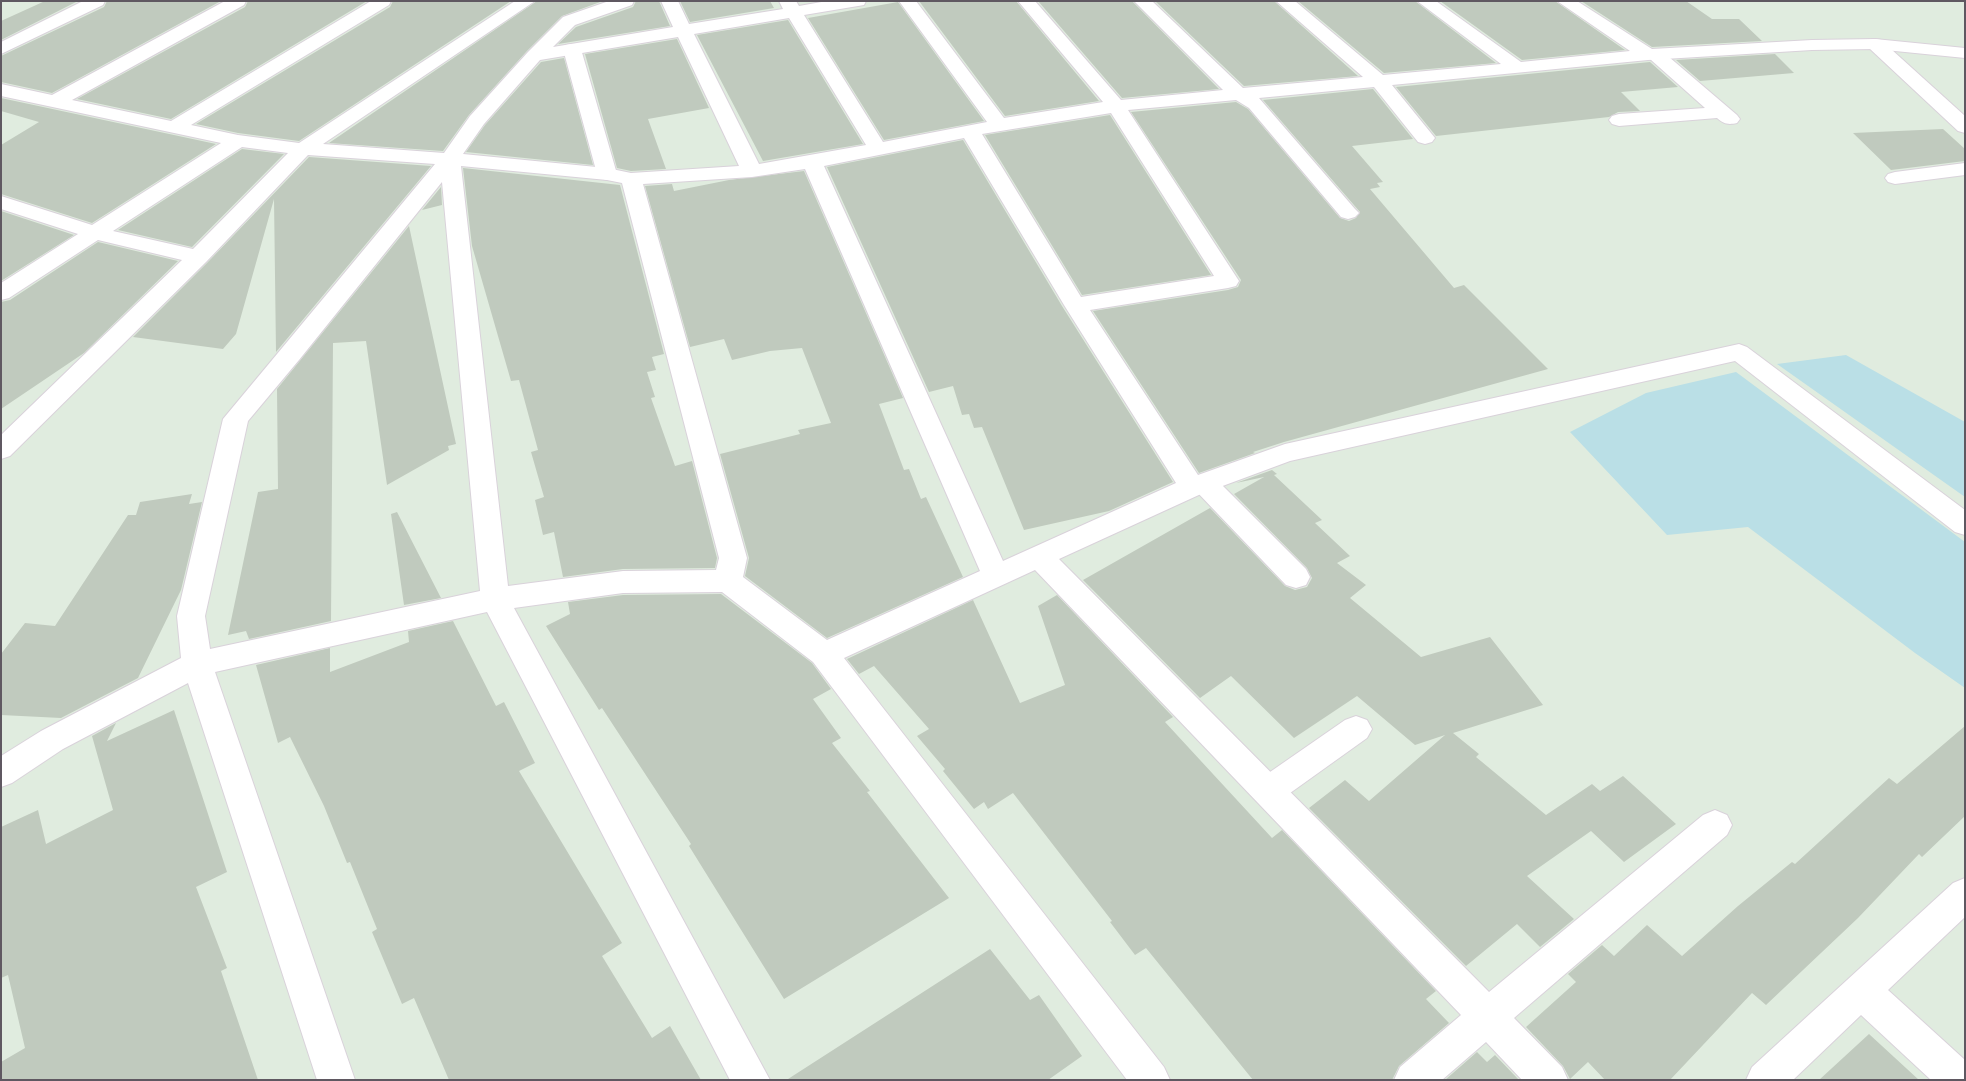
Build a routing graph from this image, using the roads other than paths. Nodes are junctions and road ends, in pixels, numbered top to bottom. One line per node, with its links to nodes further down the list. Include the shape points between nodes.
1 (97, 1): 17 (street)
2 (238, 1): 26 (street)
3 (383, 1): 30 (street)
4 (527, 1): 35 (street)
5 (626, 1): 21 (street, via 568,21)
6 (669, 1): 15 (street)
7 (858, 1): 14 (street)
8 (907, 1): 29 (street)
9 (1026, 1): 27 (street)
10 (1142, 1): 25 (street)
11 (1284, 1): 23 (street)
12 (1425, 1): 22 (street)
13 (1564, 1): 20 (street)
14 (791, 6): 15 (street); 36 (street)
15 (683, 31): 18 (street); 40 (street)
16 (1876, 44): 19 (street); 20 (street); 31 (street)
17 (1, 49)
18 (572, 49): 21 (street); 41 (street)
19 (1965, 53)
20 (1652, 55): 22 (street); 28 (street, via 1727,117)
21 (534, 56): 37 (street, via 477,120)
22 (1517, 68): 23 (street)
23 (1378, 80): 25 (street); 33 (street)
24 (1, 90): 26 (street)
25 (1237, 93): 27 (street); 45 (street, via 1256,104)
26 (56, 101): 30 (street)
27 (1116, 106): 29 (street); 49 (street, via 1228,281)
28 (1619, 120)
29 (1000, 125): 32 (street)
30 (174, 127): 34 (street)
31 (1965, 127)
32 (970, 131): 36 (street); 49 (street)
33 (1425, 138)
34 (238, 141): 35 (street); 46 (street)
35 (304, 149): 37 (street); 47 (street)
36 (878, 149): 38 (street)
37 (450, 159): 41 (street); 59 (street); 61 (street, via 236,419 191,616)
38 (812, 162): 40 (street); 56 (street)
39 (1965, 169): 42 (street)
40 (752, 172): 43 (street)
41 (607, 174): 43 (street)
42 (1895, 178)
43 (631, 179): 58 (street, via 733,558)
44 (1, 202): 46 (street)
45 (1348, 214)
46 (95, 232): 47 (street); 48 (street)
47 (198, 257): 50 (street)
48 (1, 293)
49 (1075, 305): 53 (street)
50 (41, 410): 51 (street); 52 (street)
51 (1, 432)
52 (1, 450)
53 (1198, 485): 54 (street, via 1285,453 1739,352); 55 (street); 57 (street)
54 (1965, 525)
55 (1039, 556): 56 (street); 64 (street)
56 (996, 576): 60 (street)
57 (1296, 577)
58 (728, 581): 59 (street, via 623,582); 60 (street)
59 (495, 599): 61 (street); 70 (street)
60 (824, 654): 71 (street)
61 (197, 664): 63 (street, via 52,740); 69 (street)
62 (1356, 729): 64 (street)
63 (1, 773)
64 (1268, 791): 68 (street)
65 (1715, 825): 68 (street)
66 (1965, 894): 67 (street)
67 (1861, 990): 74 (street); 75 (street)
68 (1488, 1017): 72 (street); 73 (street)
69 (336, 1080)
70 (751, 1080)
71 (1150, 1080)
72 (1413, 1080)
73 (1549, 1080)
74 (1765, 1080)
75 (1959, 1080)

